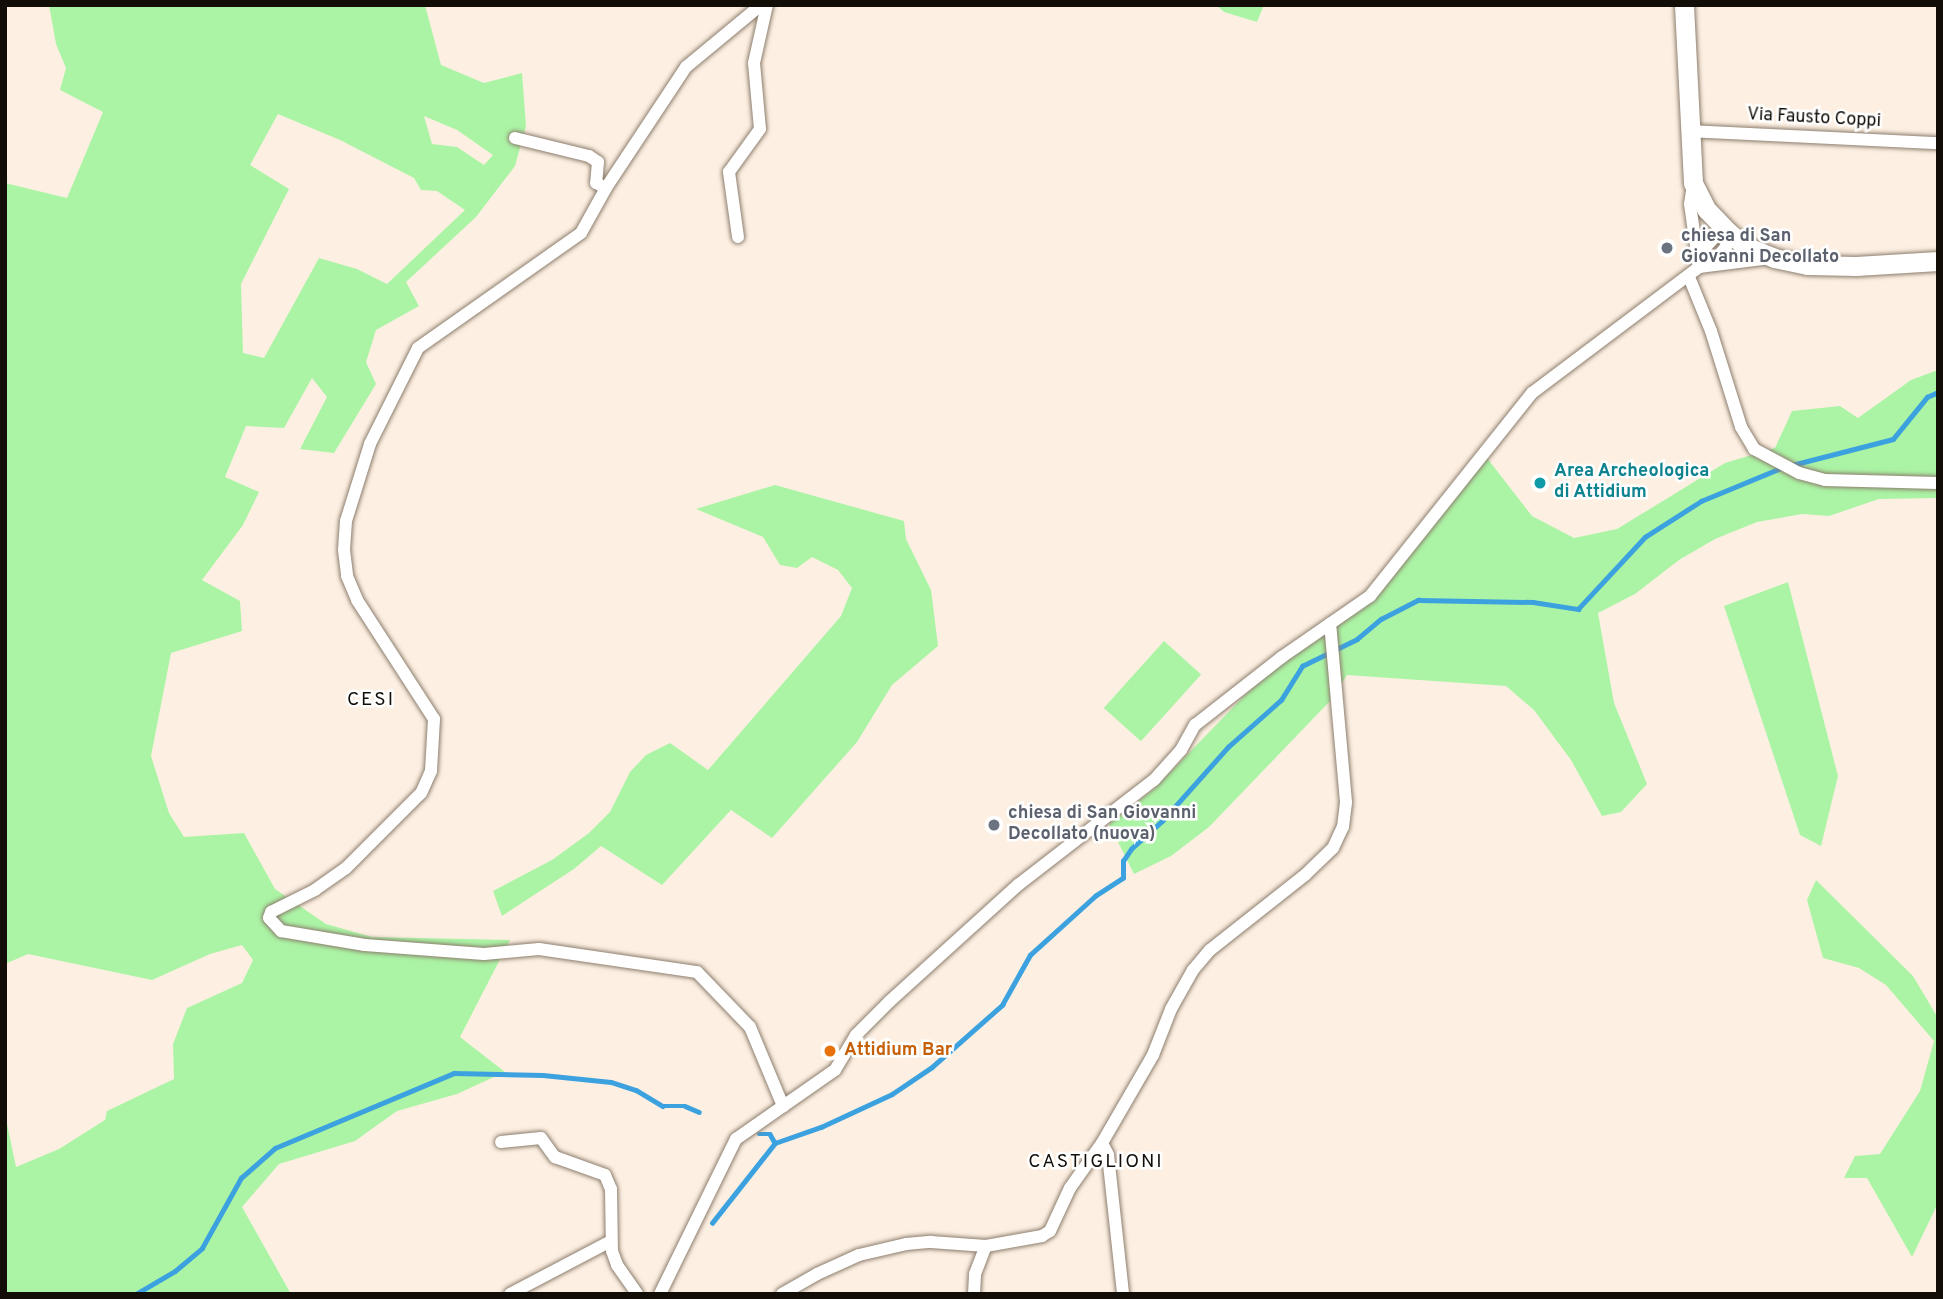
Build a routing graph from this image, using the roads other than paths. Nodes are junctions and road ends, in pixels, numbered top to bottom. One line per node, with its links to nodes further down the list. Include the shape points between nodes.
1 (761, 5): 8 (street, via 686,67)
2 (768, 5): 10 (street, via 754,64 760,129 729,172)
3 (1684, 5): 4 (main road)
4 (1689, 131): 6 (street, Via Fausto Coppi); 7 (main road)
5 (515, 138): 8 (street, via 589,156 598,162 596,183)
6 (1938, 143)
7 (1693, 183): 9 (main road, via 1707,210); 12 (street, via 1690,204)
8 (606, 188): 18 (street, via 581,233 418,348 370,444 346,521 347,576 357,600 434,719 431,771 421,793 346,868 271,912 269,918 281,931 365,945 475,953 539,949 697,972 750,1027)
9 (1727, 232): 11 (main road, via 1745,246); 12 (street, via 1715,237); 14 (street, via 1726,247)
10 (738, 237)
11 (1774, 258): 13 (main road, via 1807,265 1856,266); 14 (street)
12 (1699, 260): 14 (street); 15 (street)
13 (1938, 261)
14 (1712, 264)
15 (1689, 277): 16 (street, via 1741,427 1754,449 1799,473 1825,480); 17 (street, via 1532,393 1370,596)
16 (1938, 483)
17 (1331, 628): 18 (street, via 1195,725 1181,750 1154,780 1018,885 947,947 856,1035 835,1070); 20 (street, via 1346,802 1343,827 1333,848 1305,875 1210,950 1193,970 1153,1055)
18 (783, 1106): 25 (street, via 736,1139)
19 (501, 1142): 21 (street, via 540,1138 555,1157 605,1175 611,1189)
20 (1101, 1143): 22 (street, via 1070,1188 1050,1231); 28 (street, via 1108,1155)
21 (611, 1241): 23 (street); 24 (street, via 617,1265)
22 (986, 1246): 26 (street, via 931,1242 859,1255); 27 (street, via 976,1270)
23 (510, 1294)
24 (637, 1294)
25 (660, 1294)
26 (782, 1294)
27 (974, 1294)
28 (1123, 1294)

